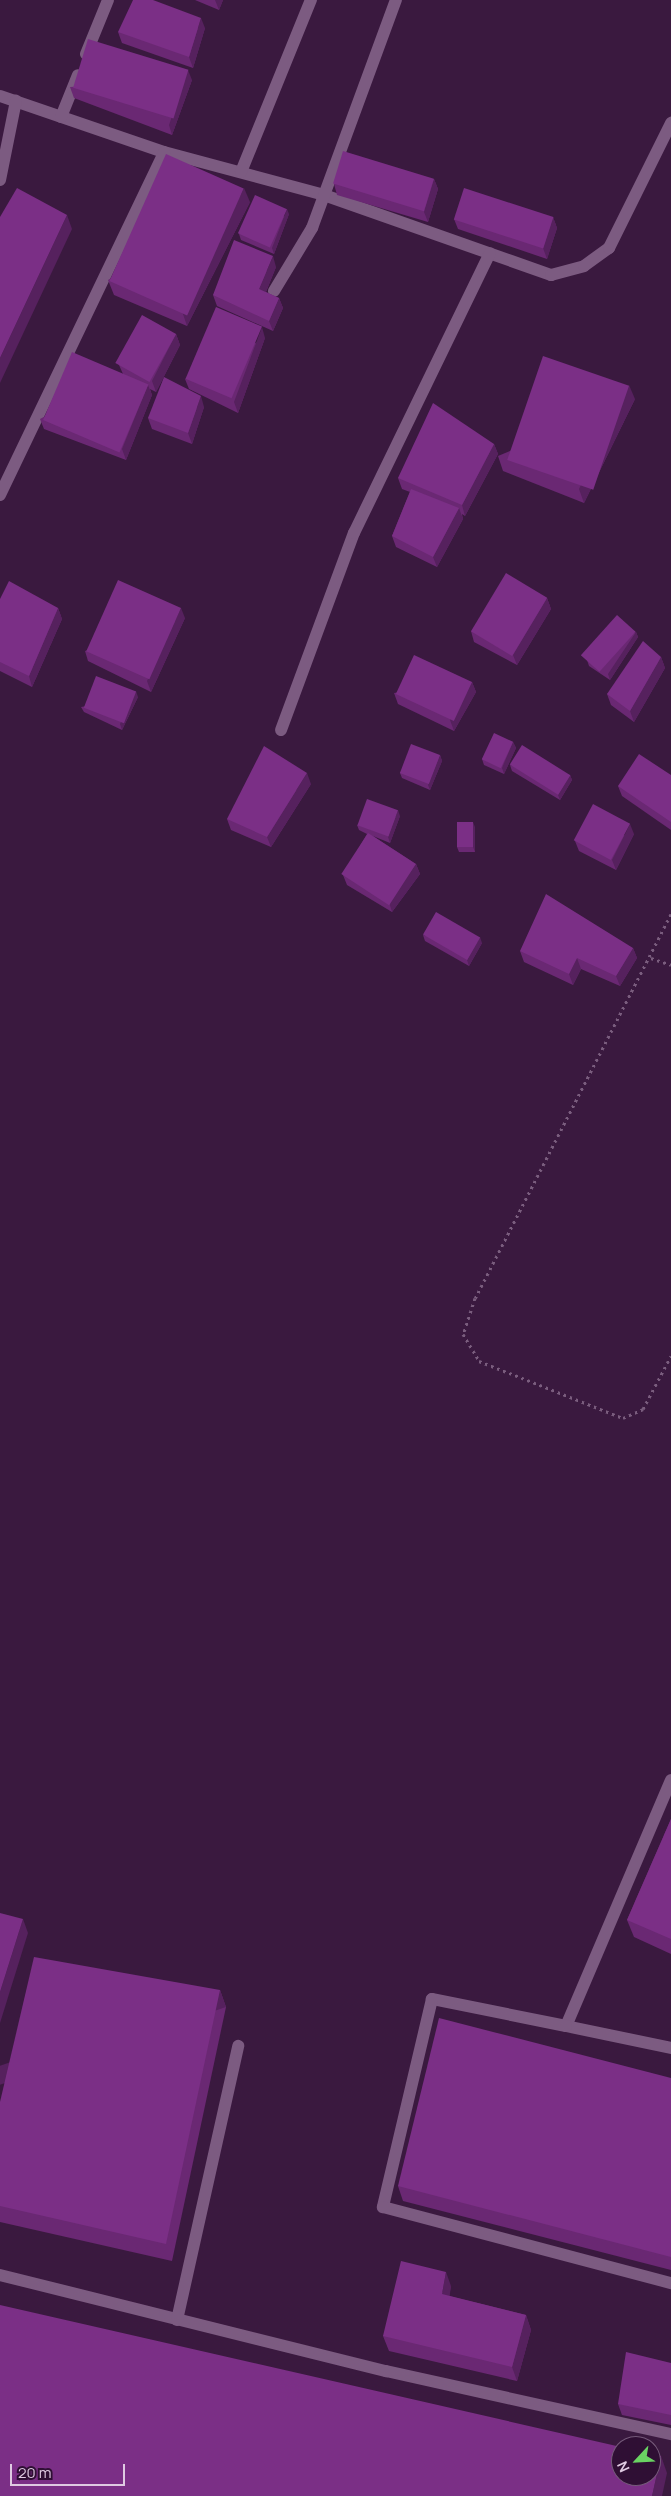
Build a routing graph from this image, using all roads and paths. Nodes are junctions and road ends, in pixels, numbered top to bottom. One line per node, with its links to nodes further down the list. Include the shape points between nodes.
1 (108, 0): 6 (street)
2 (311, 0): 9 (street)
3 (396, 0): 11 (street)
4 (0, 96): 5 (street)
5 (16, 101): 6 (street); 10 (street)
6 (61, 117): 8 (street)
7 (671, 123): 12 (street, via 610,248 584,266 551,275)
8 (164, 152): 9 (street); 14 (street)
9 (241, 172): 11 (street)
10 (0, 180)
11 (324, 195): 12 (street); 13 (street, via 312,228)
12 (490, 253): 15 (street, via 354,534)
13 (274, 291)
14 (0, 495)
15 (281, 730)
16 (671, 914): 17 (path)
17 (651, 958): 18 (path); 19 (path, via 475,1298 463,1334 479,1362 623,1418 642,1409)
18 (671, 965)
19 (671, 1356)
20 (671, 1780): 21 (street)
21 (566, 2026): 23 (street); 25 (street, via 432,1999 383,2206)
22 (238, 2046): 26 (street)
23 (671, 2048)
24 (0, 2275): 26 (street)
25 (671, 2282)
26 (177, 2320): 27 (street)
27 (671, 2434)

